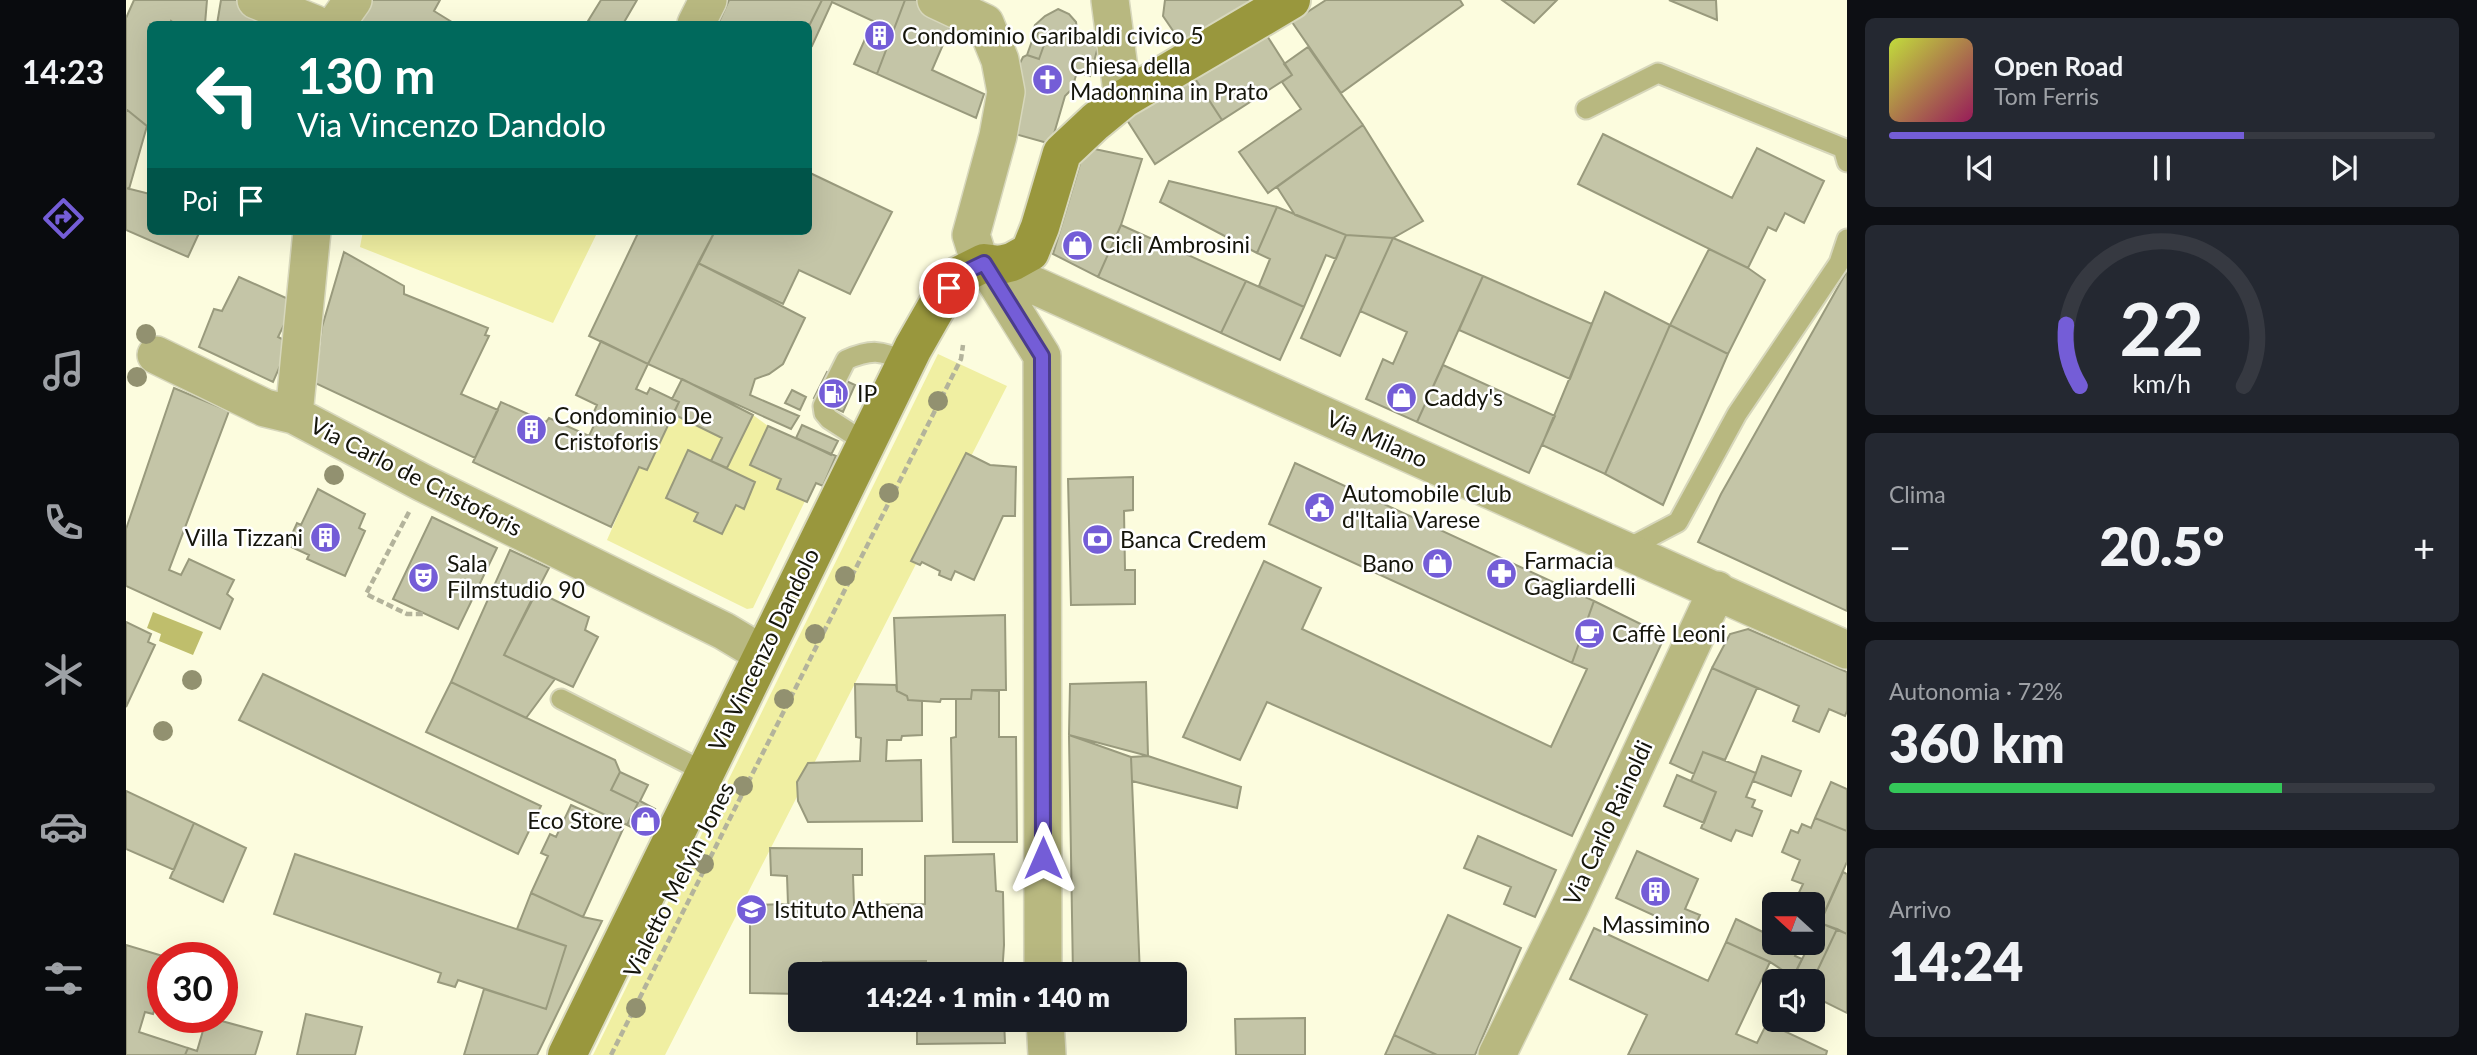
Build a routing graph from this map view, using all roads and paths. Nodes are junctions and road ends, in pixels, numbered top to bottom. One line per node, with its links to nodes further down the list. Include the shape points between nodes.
1 (256, 0): 7 (street)
2 (353, 0): 8 (street)
3 (708, 0): 9 (street)
4 (936, 0): 15 (street, via 985,23 1000,60 1006,92 971,235)
5 (1110, 0): 10 (street)
6 (1291, 0): 10 (street)
7 (308, 21)
8 (338, 21)
9 (698, 21)
10 (1123, 99): 15 (street, via 1062,153 1030,252 1000,265)
11 (1586, 109): 12 (lane, via 1658,73 1843,148)
12 (1847, 162)
13 (311, 235): 19 (street, Via Carlo de Cristoforis)
14 (1847, 239): 22 (lane, via 1839,262 1737,414 1678,522)
15 (984, 263): 18 (street, Via Vincenzo Dandolo, via 957,276); 22 (street, Via Milano); 29 (street, via 1042,356)
16 (963, 345): 32 (path, Vialetto Melvin Jones, via 955,372)
17 (156, 355): 19 (street)
18 (906, 362): 20 (street, Via Vincenzo Dandolo); 20 (lane, via 886,352 864,352 846,360 823,406 829,419)
19 (279, 412): 21 (street, Via Carlo de Cristoforis)
20 (866, 443): 26 (street, Via Vincenzo Dandolo)
21 (423, 483): 24 (path, via 366,594 407,614); 26 (street, Via Carlo de Cristoforis)
22 (1625, 550): 23 (street, Via Milano)
23 (1717, 590): 25 (street, Via Milano); 34 (street, Via Carlo Rainoldi)
24 (425, 614)
25 (1847, 650)
26 (763, 651): 28 (street, Via Vincenzo Dandolo)
27 (561, 699): 28 (lane)
28 (705, 772): 31 (street, Via Vincenzo Dandolo)
29 (1043, 962)
30 (1046, 1032): 33 (street)
31 (567, 1055)
32 (611, 1055)
33 (1047, 1055)
34 (1497, 1055)

